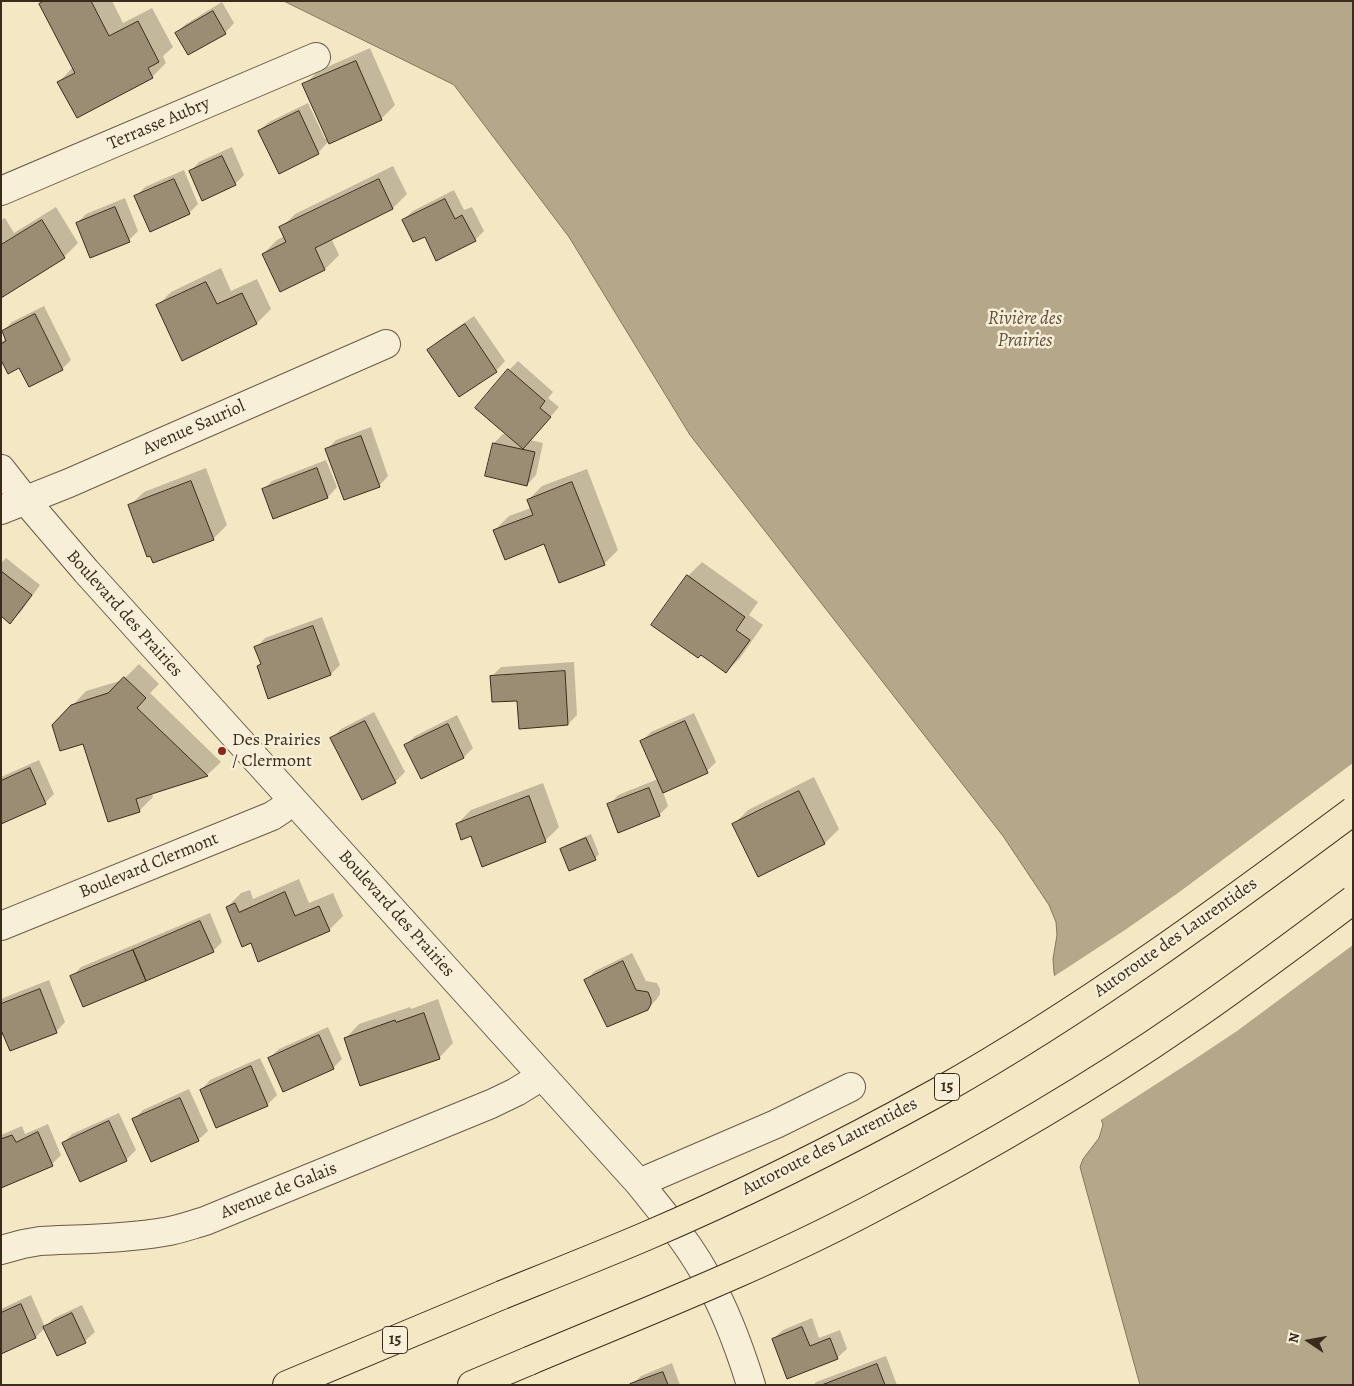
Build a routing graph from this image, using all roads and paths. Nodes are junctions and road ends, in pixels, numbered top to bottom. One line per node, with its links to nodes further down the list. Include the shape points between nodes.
1 (316, 57): 2 (street, Terrasse Aubry)
2 (1, 191)
3 (386, 344): 5 (street, Avenue Sauriol)
4 (1, 469): 5 (street, Boulevard des Prairies)
5 (13, 505): 6 (street, Boulevard des Prairies, via 91,578)
6 (293, 800): 9 (street, Boulevard Clermont, via 272,816); 10 (street, Boulevard des Prairies)
7 (1353, 811): 14 (highway, Autoroute des Laurentides / 15, bridge, via 1146,961 1045,1028 869,1130 644,1237)
8 (1353, 900): 15 (highway, bridge, via 1187,1021 1088,1085 952,1165 800,1244)
9 (1, 926)
10 (542, 1076): 12 (street, Boulevard des Prairies); 13 (street, Avenue de Galais, via 491,1104 205,1221 144,1235 40,1241)
11 (851, 1087): 12 (street, via 776,1124)
12 (639, 1183): 16 (street, Boulevard des Prairies, via 704,1271 730,1325)
13 (1, 1250)
14 (287, 1385)
15 (472, 1385)
16 (751, 1385)

